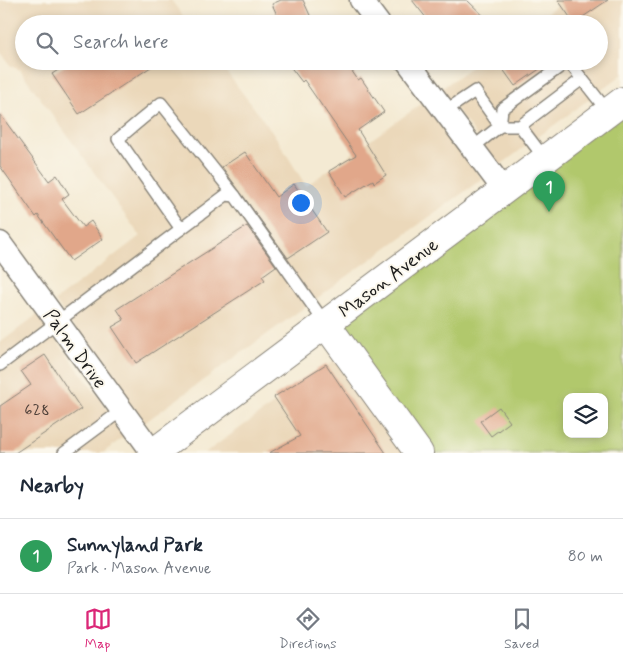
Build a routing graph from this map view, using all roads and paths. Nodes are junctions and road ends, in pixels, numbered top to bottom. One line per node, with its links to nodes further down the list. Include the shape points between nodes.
1 (361, 0): 2 (street)
2 (372, 15)
3 (414, 70): 8 (street)
4 (556, 70): 9 (lane, via 502,109)
5 (575, 70): 6 (lane)
6 (582, 79): 7 (lane); 10 (lane)
7 (616, 106): 12 (main road, Mason Avenue)
8 (444, 111): 9 (lane, via 475,91); 11 (street)
9 (500, 126): 10 (lane); 11 (lane)
10 (520, 126): 12 (lane)
11 (472, 148): 13 (street)
12 (545, 159): 13 (main road, Mason Avenue)
13 (504, 190): 18 (main road, Mason Avenue)
14 (235, 196): 15 (lane, via 226,195); 15 (lane, via 161,103 118,139); 18 (lane)
15 (181, 229): 17 (lane)
16 (0, 243): 17 (street, Palm Drive)
17 (57, 322): 19 (lane); 20 (street, Palm Drive)
18 (325, 324): 22 (main road, Mason Avenue); 23 (main road)
19 (0, 365)
20 (122, 410): 21 (lane); 22 (street, Palm Drive)
21 (64, 453)
22 (153, 453)
23 (419, 453)

